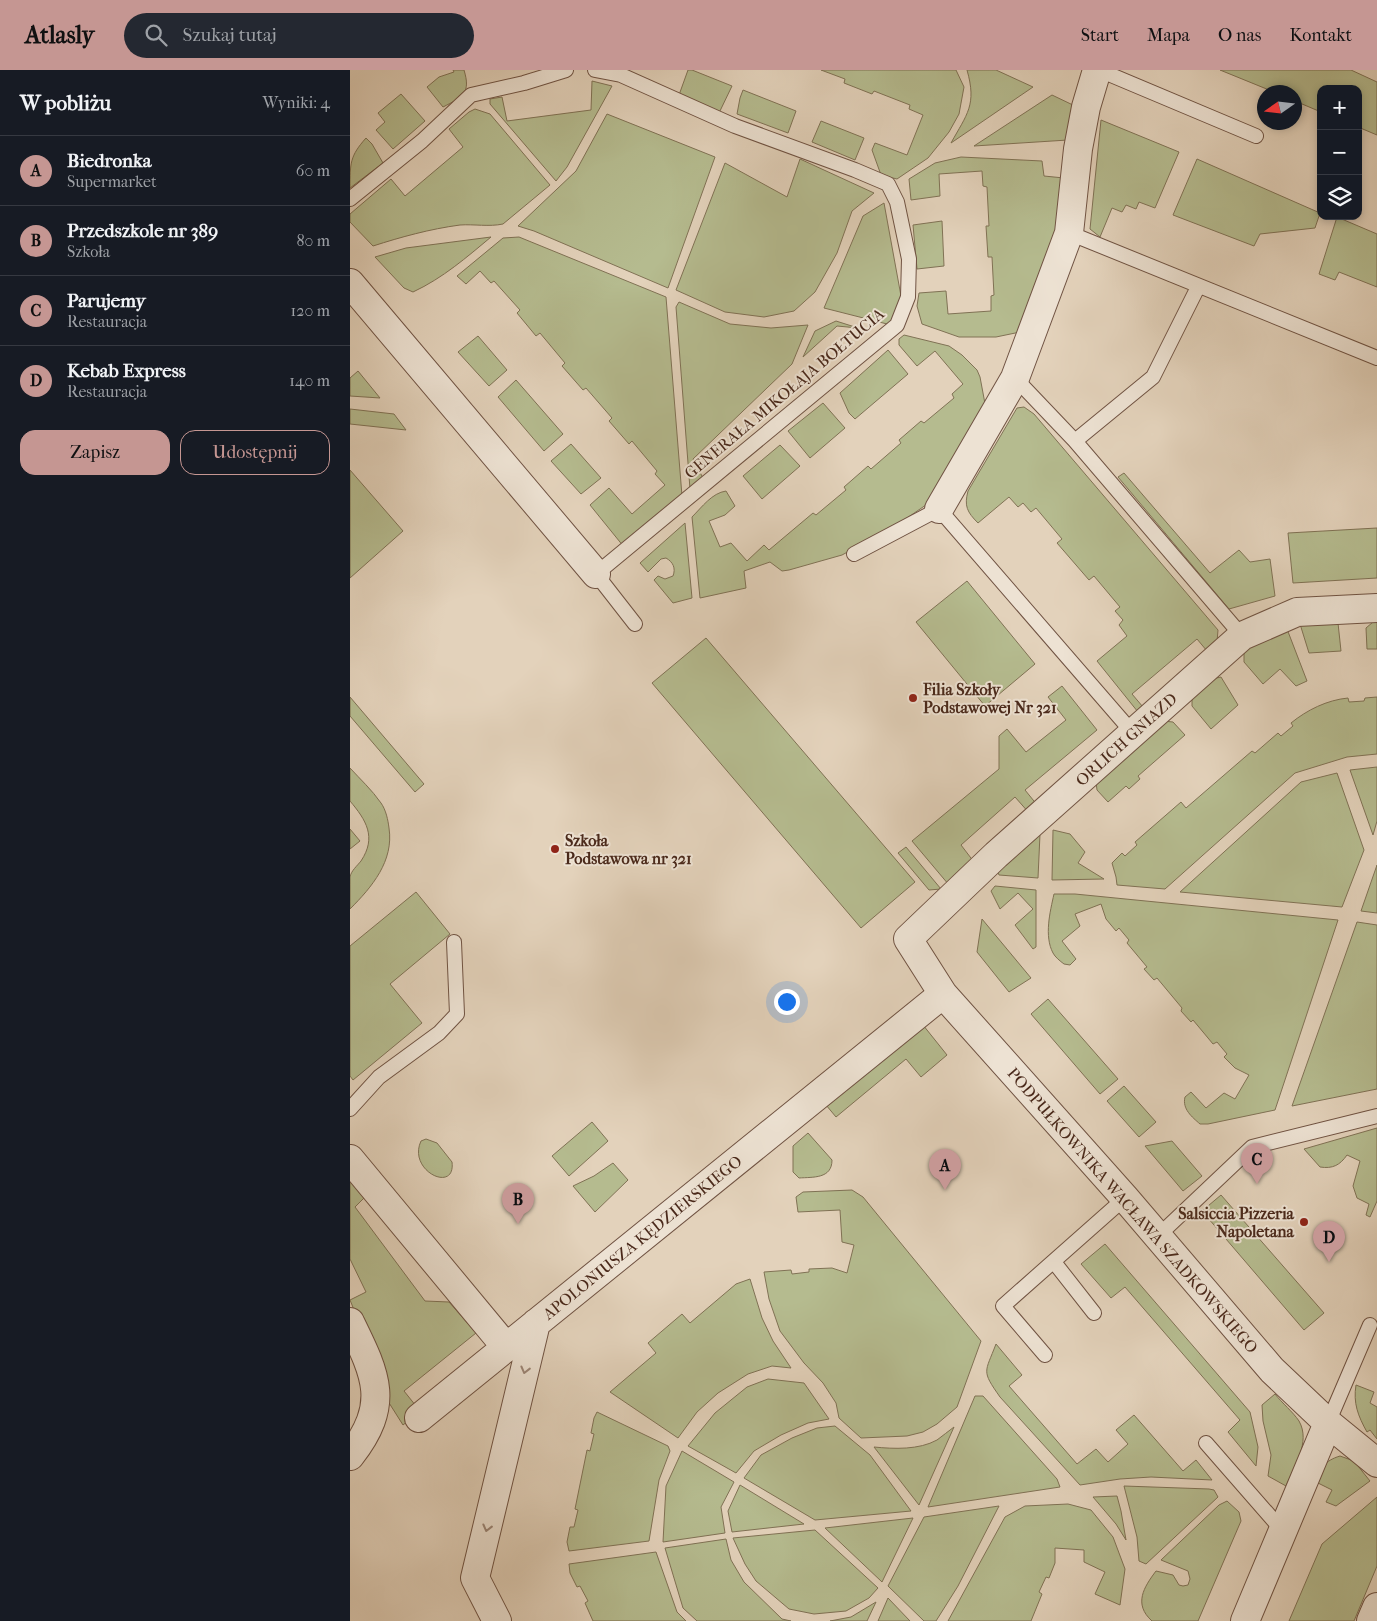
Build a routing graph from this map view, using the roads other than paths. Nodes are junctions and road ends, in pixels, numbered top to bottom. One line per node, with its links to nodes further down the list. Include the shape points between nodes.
1 (566, 70): 5 (lane, via 471,95 422,141)
2 (595, 70): 14 (lane, GENERAŁA MIKOŁAJA BOŁTUCIA, via 621,75 735,126 888,184 897,202 909,259 908,297 897,325)
3 (1098, 70): 4 (lane); 6 (street, via 1086,107 1078,150)
4 (1256, 136)
5 (350, 199)
6 (1069, 233): 8 (lane); 10 (street)
7 (350, 283): 14 (street)
8 (1198, 287): 9 (lane); 11 (lane, via 1153,377)
9 (1377, 358)
10 (1015, 378): 11 (lane); 12 (street)
11 (1075, 441): 17 (lane)
12 (939, 509): 13 (lane); 18 (lane)
13 (854, 554)
14 (596, 574): 16 (lane)
15 (1377, 608): 17 (street, ORLICH GNIAZD, via 1297,612)
16 (635, 624)
17 (1242, 636): 18 (street, ORLICH GNIAZD)
18 (1133, 733): 19 (street, ORLICH GNIAZD, via 996,855)
19 (908, 939): 21 (street, PODPUŁKOWNIKA WACŁAWA SZADKOWSKIEGO)
20 (454, 942): 22 (lane, via 458,1014 380,1077)
21 (943, 994): 25 (street, PODPUŁKOWNIKA WACŁAWA SZADKOWSKIEGO); 30 (street, APOLONIUSZA KĘDZIERSKIEGO)
22 (350, 1109)
23 (1377, 1116): 26 (lane, via 1252,1147)
24 (350, 1159): 32 (street)
25 (1125, 1198): 26 (street, PODPUŁKOWNIKA WACŁAWA SZADKOWSKIEGO); 27 (lane)
26 (1158, 1236): 35 (street, PODPUŁKOWNIKA WACŁAWA SZADKOWSKIEGO, via 1272,1370)
27 (1054, 1262): 28 (lane); 33 (lane, via 1003,1306)
28 (1094, 1312)
29 (350, 1322): 37 (street, via 369,1360 376,1387 368,1427)
30 (536, 1323): 32 (street); 41 (street, APOLONIUSZA KĘDZIERSKIEGO, one-way to 41, via 475,1578)
31 (1370, 1325): 35 (lane)
32 (506, 1347): 34 (street)
33 (1045, 1355)
34 (419, 1418)
35 (1328, 1423): 38 (street, PODPUŁKOWNIKA WACŁAWA SZADKOWSKIEGO); 39 (street)
36 (1206, 1443): 39 (lane)
37 (350, 1456)
38 (1377, 1463)
39 (1282, 1530): 42 (street)
40 (1377, 1607): 43 (street)
41 (497, 1621)
42 (1245, 1621)
43 (1371, 1621)

